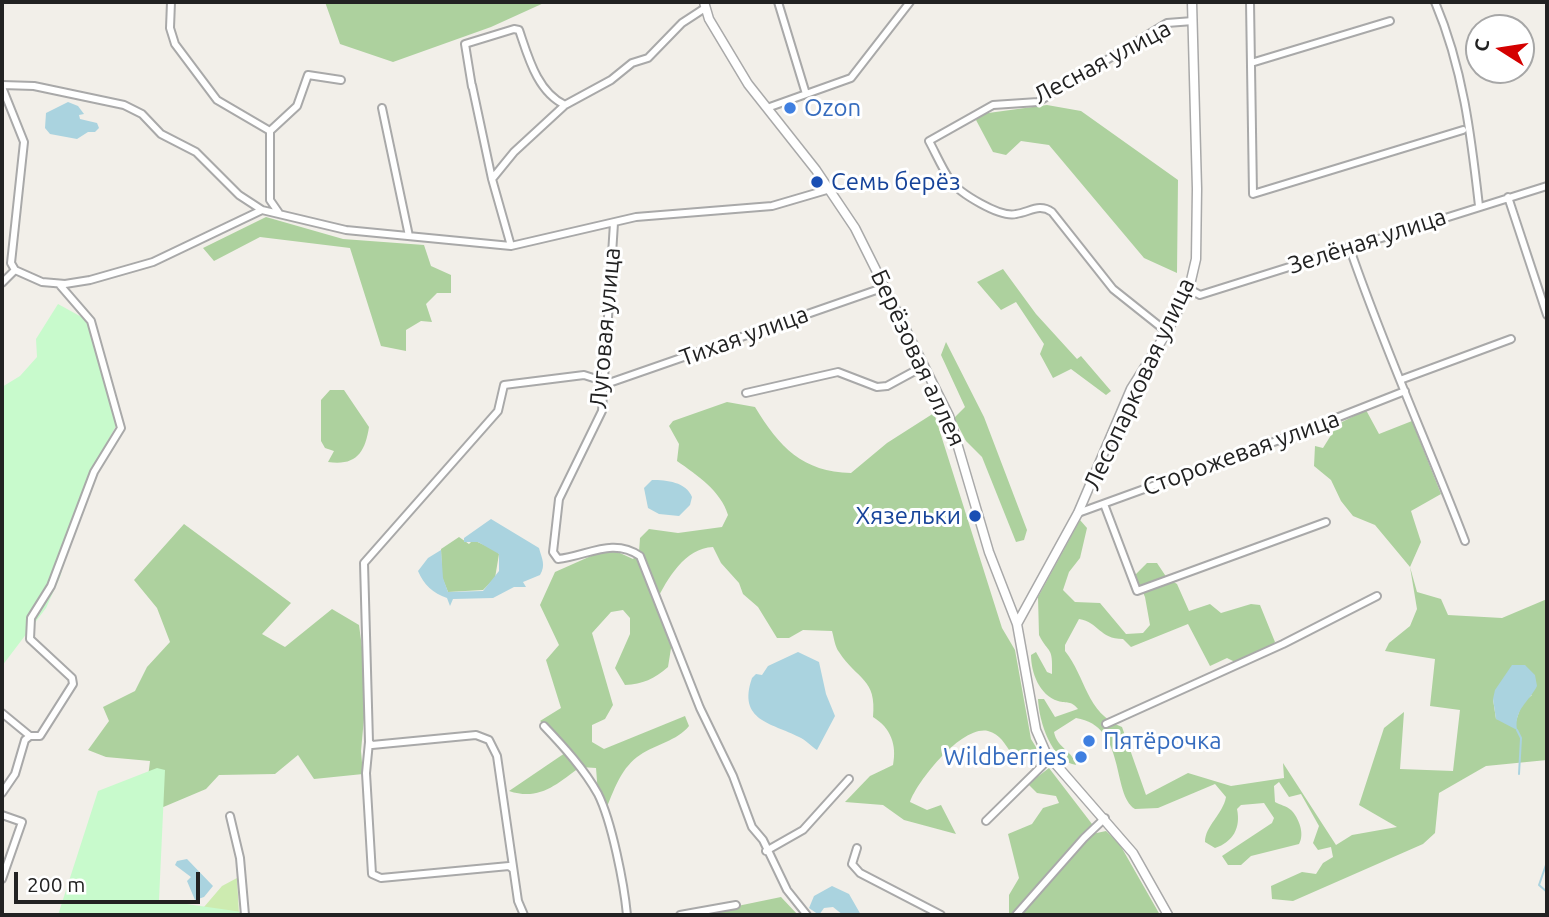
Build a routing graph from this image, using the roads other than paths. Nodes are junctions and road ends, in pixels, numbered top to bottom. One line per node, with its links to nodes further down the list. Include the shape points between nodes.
1 (171, 2): 18 (street, via 175,44 217,100)
2 (778, 2): 13 (street)
3 (910, 2): 13 (street, via 851,78)
4 (1192, 2): 8 (street, Лесопарковая улица)
5 (1250, 2): 10 (street)
6 (1436, 2): 24 (street, via 1453,43 1469,116)
7 (705, 5): 14 (street, via 648,58 632,62 611,80); 16 (street, Берёзовая аллея, via 734,63)
8 (1193, 21): 37 (street, Лесопарковая улица, via 1197,229); 39 (street, Лесная улица, via 1167,23 1038,103 993,106 929,141 951,183 996,213 1018,214 1037,207 1052,212 1113,289)
9 (1390, 21): 10 (street)
10 (1251, 63): 17 (street, via 1253,194)
11 (341, 80): 18 (street, via 308,75 297,106)
12 (2, 86): 25 (street, via 34,86 124,105 142,114 161,134 196,152 239,195); 32 (street, via 24,142)
13 (806, 94): 16 (street)
14 (565, 105): 19 (street); 19 (street, via 537,75 519,30 465,44)
15 (382, 108): 28 (street)
16 (767, 108): 20 (street, Берёзовая аллея)
17 (1463, 130)
18 (270, 131): 23 (street)
19 (492, 178): 29 (street)
20 (827, 185): 27 (street, via 772,206 636,217); 36 (street, Берёзовая аллея)
21 (1547, 186): 22 (street, Зелёная улица)
22 (1508, 197): 24 (street, Зелёная улица); 38 (street)
23 (270, 200): 25 (street); 26 (street)
24 (1479, 206): 30 (street, Зелёная улица)
25 (262, 210): 26 (street); 35 (street, via 153,262)
26 (279, 214): 28 (street, via 346,230)
27 (614, 223): 29 (street); 43 (street, Луговая улица)
28 (409, 236): 29 (street)
29 (511, 246)
30 (1349, 246): 37 (street, Зелёная улица, via 1200,295); 42 (street)
31 (2, 254): 32 (street)
32 (11, 255): 33 (street)
33 (15, 270): 34 (street); 35 (street)
34 (2, 283)
35 (59, 284): 55 (street, via 91,321 121,428 94,472 51,586 31,618 30,639 73,684 40,736)
36 (884, 287): 41 (street, Берёзовая аллея); 43 (street, Тихая улица)
37 (1189, 289): 39 (street, Лесопарковая улица)
38 (1547, 315)
39 (1167, 332): 47 (street, Лесопарковая улица, via 1131,389)
40 (1511, 339): 42 (street)
41 (924, 366): 45 (street, via 887,386 877,387 838,372); 51 (street, Берёзовая аллея, via 959,442 989,552)
42 (1400, 380): 44 (street)
43 (604, 382): 56 (street, via 584,375 504,385 498,411 365,563); 65 (street, Луговая улица, via 602,411 559,499 553,552 558,559 620,548 640,556 698,702)
44 (1405, 391): 46 (street, Сторожевая улица); 49 (street)
45 (746, 393)
46 (1104, 504): 47 (street, Сторожевая улица); 48 (street, via 1137,591)
47 (1078, 513): 51 (street, Лесопарковая улица)
48 (1326, 522)
49 (1465, 541)
50 (1377, 596): 53 (street)
51 (1017, 624): 57 (street, Берёзовая аллея, via 1036,730)
52 (2, 713): 55 (street)
53 (1106, 724)
54 (544, 726): 71 (street, via 583,771 601,803)
55 (30, 736): 59 (street)
56 (369, 742): 66 (street, via 476,735 489,740 497,756); 66 (street, via 366,773 372,874 382,878)
57 (1050, 758): 62 (street, Берёзовая аллея); 63 (street)
58 (849, 779): 65 (street, via 803,830)
59 (2, 793)
60 (2, 815): 67 (street, via 22,822)
61 (230, 816): 69 (street, via 240,858)
62 (1105, 818): 75 (street); 76 (street, Берёзовая аллея, via 1133,853)
63 (986, 821)
64 (858, 848): 74 (street, via 852,864 860,873)
65 (766, 851): 73 (street)
66 (513, 869): 70 (street)
67 (2, 879)
68 (736, 905): 72 (street)
69 (245, 915)
70 (524, 915)
71 (627, 915)
72 (680, 915)
73 (807, 915)
74 (941, 915)
75 (1016, 915)
76 (1168, 915)

